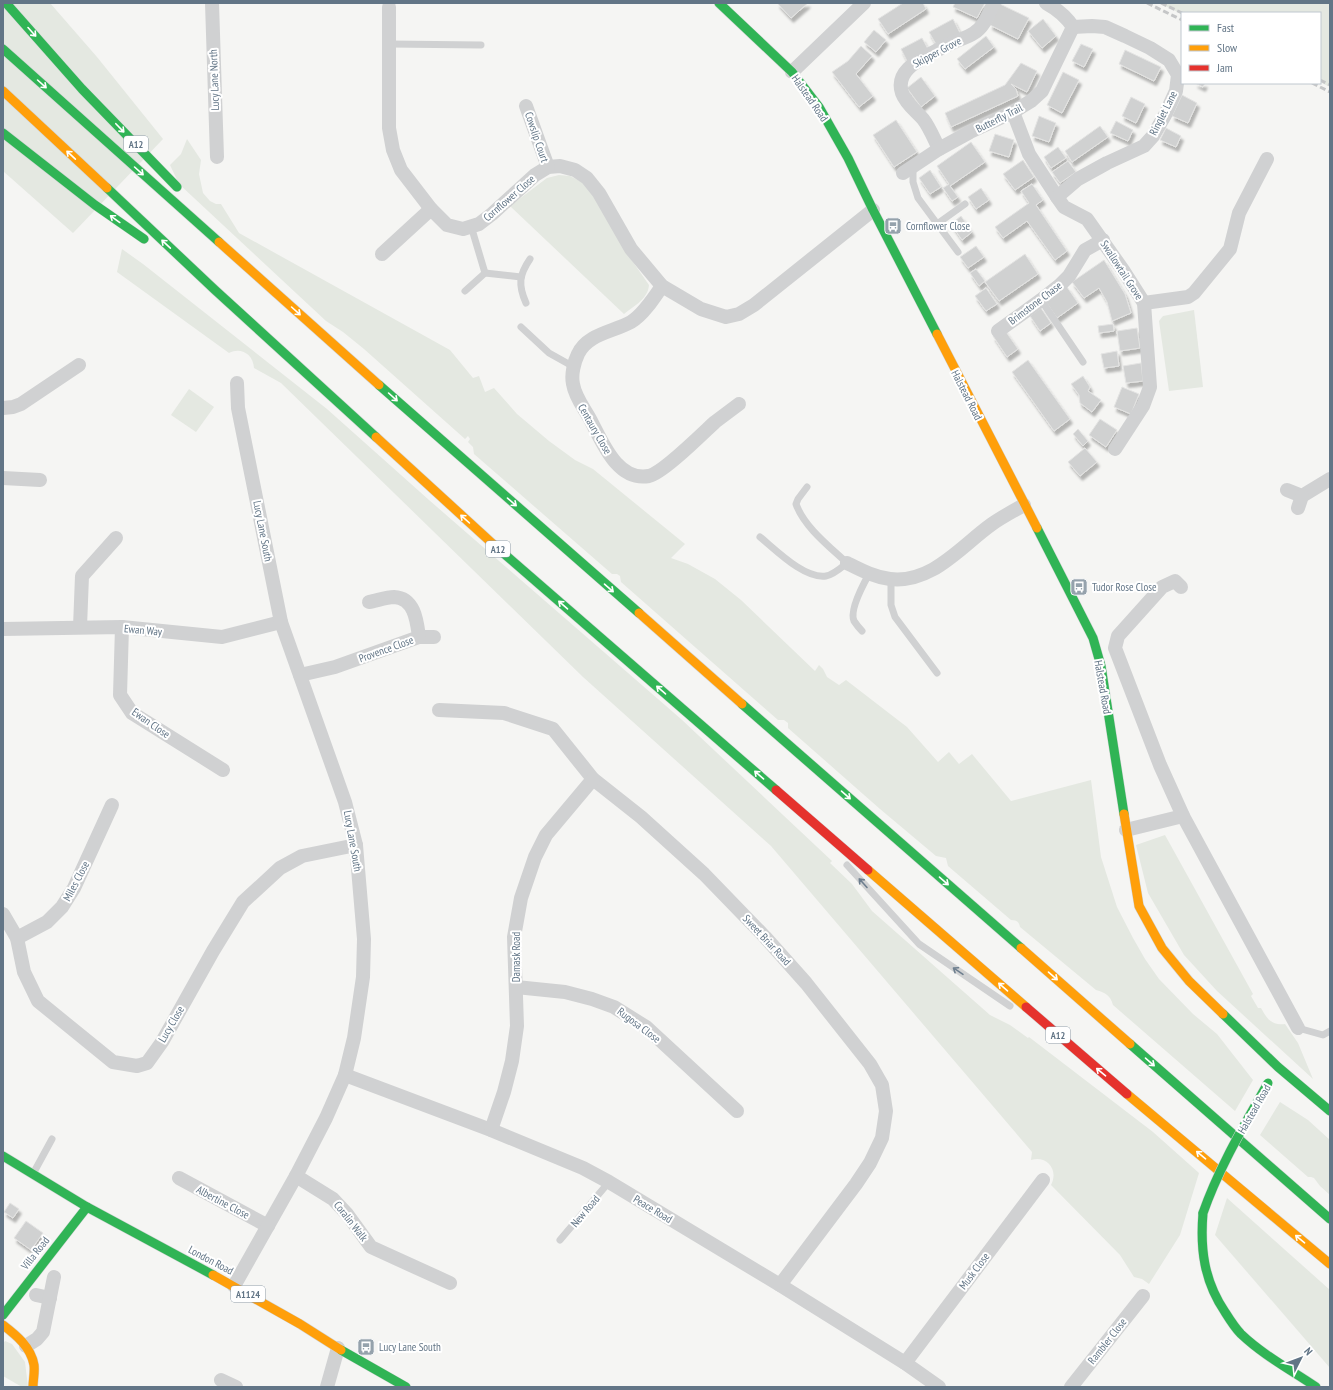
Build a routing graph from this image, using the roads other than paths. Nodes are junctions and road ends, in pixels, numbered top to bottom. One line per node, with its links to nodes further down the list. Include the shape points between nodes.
1 (6, 3): 22 (main road, A12, one-way to 22, via 82,89)
2 (212, 3): 18 (street, Lucy Lane North)
3 (719, 3): 12 (main road, Halstead Road)
4 (864, 3): 12 (street)
5 (994, 3): 17 (street, Skipper Grove, via 982,27 973,34 913,63 903,76 902,94 930,129)
6 (1046, 3): 8 (street, via 1055,8)
7 (389, 5): 9 (street, Cornflower Close)
8 (1073, 27): 15 (street, Butterfly Trail, via 1042,91); 23 (street, Ringlet Lane, via 1105,27 1125,36 1169,60 1178,75 1176,91 1153,136 1144,146 1078,179)
9 (389, 44): 10 (lane); 25 (street, Cornflower Close, via 389,128 393,150 401,170)
10 (481, 45)
11 (3, 49): 36 (main road, A12, one-way to 36)
12 (792, 72): 26 (main road, Halstead Road, via 819,107 848,158)
13 (3, 91): 38 (main road, A12, one-way to 13)
14 (526, 106): 20 (street, Cowslip Court)
15 (1013, 112): 17 (street, Butterfly Trail); 23 (street, Swallowtail Grove, via 1029,154)
16 (3, 133): 38 (main road, A12, one-way to 16, via 95,205)
17 (939, 149): 21 (street, Butterfly Trail)
18 (217, 157)
19 (1267, 159): 41 (street, via 1238,213 1230,250 1194,293 1188,297)
20 (548, 167): 29 (street, Cornflower Close, via 534,175 479,224); 37 (street, via 560,166 575,170 587,178 599,193 631,249)
21 (908, 170): 28 (lane, via 918,198)
22 (183, 194)
23 (1057, 197): 30 (street, Swallowtail Grove, via 1064,207 1087,219)
24 (965, 204): 28 (lane)
25 (431, 209): 29 (street, Cornflower Close, via 447,225 463,228); 32 (street)
26 (873, 210): 37 (street, via 754,305 739,314 726,317 707,312); 57 (main road, Halstead Road)
27 (204, 217): 36 (main road, A12)
28 (937, 224): 31 (lane)
29 (471, 226): 34 (lane)
30 (1103, 240): 40 (street, Brimstone Chase, via 1085,250 1069,276); 41 (street, Swallowtail Grove)
31 (958, 252)
32 (382, 254)
33 (530, 259): 35 (lane)
34 (485, 273): 35 (lane); 39 (lane)
35 (521, 278): 42 (lane, via 521,293)
36 (267, 285): 105 (main road, A12, one-way to 105)
37 (662, 286): 47 (street, Centaury Close, via 649,305 632,322 593,338 581,347)
38 (215, 290): 77 (main road, A12, one-way to 38, via 497,548)
39 (465, 291)
40 (1041, 300): 44 (street, Brimstone Chase); 45 (lane)
41 (1144, 303): 51 (street, Swallowtail Grove, via 1150,387 1143,406)
42 (526, 304)
43 (521, 327): 47 (lane, via 549,353)
44 (998, 331)
45 (1083, 362)
46 (79, 365): 50 (street, via 21,404)
47 (574, 367): 49 (street, Centaury Close, via 572,383 605,450 620,468 636,476 650,476 662,469)
48 (237, 383): 65 (street, Lucy Lane South, via 238,408)
49 (739, 404)
50 (3, 408)
51 (1115, 449)
52 (3, 478): 54 (street)
53 (1330, 479): 56 (street, via 1300,502)
54 (40, 480)
55 (807, 487): 60 (lane, via 796,504 798,510 813,530)
56 (1286, 490)
57 (1024, 505): 62 (street, via 993,523 948,560 924,574); 80 (main road, Halstead Road, via 1093,638 1101,666)
58 (760, 537): 60 (lane, via 798,568 810,574 827,576)
59 (116, 538): 66 (street, via 82,576)
60 (846, 563): 61 (street)
61 (869, 574): 62 (street); 69 (lane, via 853,613 854,620)
62 (891, 579): 72 (lane, via 891,605 895,617)
63 (1181, 587): 79 (street, Halstead Road, via 1175,580 1162,588 1118,636 1115,648 1160,765)
64 (369, 602): 70 (street, Provence Close, via 395,597 406,601 416,613)
65 (281, 622): 67 (street, Ewan Way, via 222,637); 73 (street, Lucy Lane South)
66 (80, 627): 67 (street, Ewan Way); 68 (street, Ewan Way)
67 (122, 627): 75 (street, Ewan Close, via 120,695 132,713)
68 (3, 629)
69 (862, 631)
70 (419, 637): 71 (street); 73 (street, Provence Close, via 335,667)
71 (434, 637)
72 (937, 673)
73 (300, 675): 81 (street, Lucy Lane South, via 345,802)
74 (439, 710): 76 (street, Sweet Briar Road, via 504,713 553,729)
75 (223, 770)
76 (593, 779): 86 (street, Damask Road, via 546,835 535,857 521,898 514,937); 111 (street, Sweet Briar Road, via 641,817 704,874 765,937 847,1034 882,1085 886,1111 882,1138 870,1163)
77 (789, 801): 82 (lane); 91 (main road, A12, one-way to 77)
78 (112, 805): 85 (street, Miles Close, via 74,888 62,907 47,922)
79 (1183, 816): 80 (street); 89 (street, Halstead Road)
80 (1126, 830): 92 (main road, Halstead Road, via 1139,906 1162,948 1189,981)
81 (356, 845): 85 (street, Lucy Close, via 302,856 280,868 243,902 162,1042 147,1063 137,1066 113,1062 38,1001 24,972); 93 (street, Lucy Lane South, via 364,939 363,977 354,1038)
82 (830, 847)
83 (841, 858): 87 (lane, one-way to 83, via 919,944)
84 (3, 914): 85 (street, Lucy Close)
85 (17, 938)
86 (516, 988): 94 (street, Rugosa Close, via 565,992 614,1007 646,1027); 96 (street, Damask Road, via 517,1026 512,1061)
87 (1017, 1012)
88 (1030, 1020): 91 (lane)
89 (1298, 1028): 90 (lane, via 1322,1035)
90 (1330, 1031)
91 (1082, 1056): 108 (main road, A12, one-way to 91)
92 (1278, 1067): 95 (main road); 126 (main road, Halstead Road, bridge, via 1222,1164 1209,1194 1203,1213 1201,1248 1207,1280 1240,1334)
93 (345, 1075): 96 (street, Peace Road); 100 (street, Lucy Lane South)
94 (737, 1110)
95 (1330, 1111)
96 (491, 1130): 103 (street, Peace Road, via 583,1168)
97 (52, 1139): 99 (lane)
98 (3, 1156): 99 (main road, London Road / A1124)
99 (33, 1174): 104 (main road, London Road / A1124)
100 (296, 1176): 106 (street, Lucy Lane South); 110 (street, Coralin Walk, via 333,1199 371,1247)
101 (179, 1178): 106 (street, Albertine Close)
102 (1043, 1180): 118 (street, Musk Close)
103 (609, 1182): 107 (lane, New Road); 111 (street, Peace Road)
104 (87, 1206): 112 (main road, London Road / A1124); 114 (main road, Villa Road)
105 (1330, 1219)
106 (268, 1226): 112 (street, Lucy Lane South)
107 (560, 1240)
108 (1330, 1264)
109 (54, 1277): 116 (street, via 43,1297 43,1332)
110 (450, 1283)
111 (780, 1285): 118 (street, Peace Road)
112 (234, 1286): 117 (main road, London Road / A1124)
113 (1142, 1296): 125 (street, Rambler Close)
114 (3, 1315)
115 (3, 1325): 116 (main road)
116 (26, 1346): 120 (main road, via 34,1365)
117 (338, 1348): 122 (street); 123 (main road, London Road / A1124)
118 (905, 1363): 124 (street, Peace Road)
119 (221, 1380): 121 (street)
120 (33, 1387)
121 (236, 1387)
122 (328, 1387)
123 (406, 1387)
124 (939, 1387)
125 (1071, 1387)
126 (1316, 1387)

